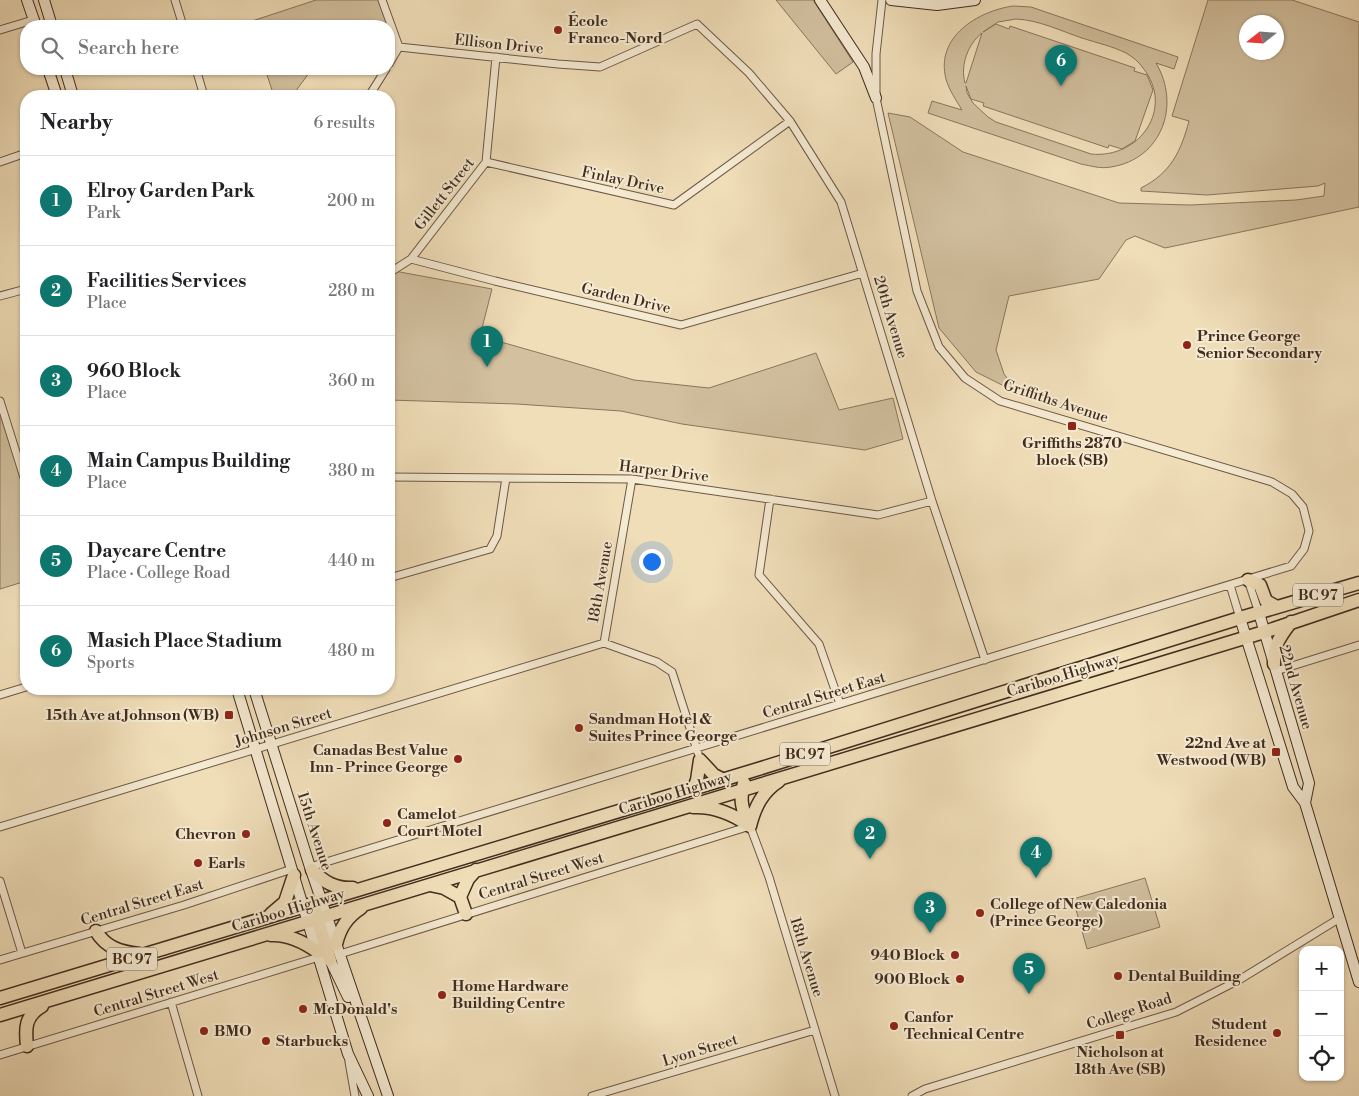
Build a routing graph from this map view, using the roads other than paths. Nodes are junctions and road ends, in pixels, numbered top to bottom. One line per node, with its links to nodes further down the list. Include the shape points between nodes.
1 (27, 0): 9 (main road)
2 (44, 0): 10 (main road)
3 (175, 0): 11 (street)
4 (382, 0): 12 (street)
5 (820, 0): 28 (main road, via 864,67)
6 (882, 0): 28 (street, Griffiths Avenue, via 876,54)
7 (891, 0): 8 (main road, via 938,5)
8 (975, 0)
9 (33, 20)
10 (50, 20)
11 (181, 20)
12 (389, 20)
13 (697, 24): 19 (street, Ellison Drive, via 600,67); 29 (street, 20th Avenue, via 749,73)
14 (20, 26): 15 (street)
15 (0, 30)
16 (395, 36): 17 (street)
17 (399, 47): 18 (street); 19 (street, Ellison Drive)
18 (395, 54)
19 (496, 57): 32 (street, Gillett Street)
20 (50, 75): 24 (main road)
21 (67, 75): 25 (main road)
22 (198, 75): 26 (street)
23 (382, 75): 27 (street)
24 (55, 90)
25 (71, 90)
26 (202, 90)
27 (373, 90)
28 (876, 98): 46 (street, Griffiths Avenue, via 917,291 939,347 965,378 1000,400 1272,482 1292,494 1303,506 1309,531 1304,549 1291,566)
29 (790, 121): 32 (street, Finlay Drive, via 674,205); 35 (street, 20th Avenue, via 841,202)
30 (20, 155): 31 (street)
31 (0, 162)
32 (486, 162): 33 (street, Gillett Street)
33 (411, 259): 34 (street, Gillett Street); 35 (street, Garden Drive, via 680,325)
34 (395, 269)
35 (863, 273): 44 (street, 20th Avenue)
36 (20, 291): 37 (street)
37 (0, 296)
38 (0, 401): 39 (street)
39 (20, 465)
40 (395, 477): 41 (street, Harper Drive)
41 (506, 478): 42 (street, Harper Drive); 45 (street, via 497,536 490,549)
42 (632, 479): 43 (street, Harper Drive); 56 (street, 18th Avenue)
43 (770, 499): 44 (street, Harper Drive, via 878,515); 64 (street, via 759,576 819,644)
44 (932, 501): 58 (street, 20th Avenue)
45 (395, 576)
46 (1248, 580): 48 (street, Griffiths Avenue); 50 (highway, via 1260,585 1266,601); 51 (street, 22nd Avenue)
47 (1359, 583): 50 (highway, Cariboo Highway / BC 97)
48 (1230, 585): 52 (street, 22nd Avenue); 58 (street, Central Street East)
49 (1359, 600): 53 (highway, Cariboo Highway / BC 97)
50 (1277, 607): 51 (highway, Cariboo Highway / BC 97)
51 (1259, 612): 52 (highway, Cariboo Highway / BC 97); 54 (main road, 22nd Avenue)
52 (1240, 618): 55 (main road, 22nd Avenue); 68 (highway, Cariboo Highway / BC 97)
53 (1291, 622): 54 (highway, Cariboo Highway / BC 97); 59 (highway, via 1276,644)
54 (1264, 632): 55 (highway, Cariboo Highway / BC 97); 59 (main road, 22nd Avenue)
55 (1246, 637): 69 (highway, Cariboo Highway / BC 97); 73 (main road, 22nd Avenue, via 1293,787)
56 (604, 643): 65 (street, Johnson Street); 67 (street, 18th Avenue, via 657,662 672,672)
57 (1359, 645): 59 (street)
58 (985, 660): 64 (street, Central Street East)
59 (1275, 667): 73 (main road, 22nd Avenue, via 1309,784)
60 (20, 689): 61 (street)
61 (0, 695)
62 (239, 695): 66 (main road)
63 (256, 695): 65 (main road, 15th Avenue)
64 (840, 704): 67 (street, Central Street East)
65 (271, 745): 66 (street, Johnson Street); 77 (main road, 15th Avenue)
66 (256, 750): 76 (street, Johnson Street); 79 (main road)
67 (698, 754): 70 (highway, via 714,776); 71 (highway); 77 (street, Central Street East, via 550,792)
68 (755, 770): 70 (highway, Cariboo Highway / BC 97); 72 (highway, via 745,780)
69 (788, 775): 72 (highway, Cariboo Highway / BC 97); 75 (highway, via 759,800)
70 (722, 779): 71 (highway, Cariboo Highway / BC 97)
71 (694, 788): 82 (highway, Cariboo Highway / BC 97)
72 (742, 789): 74 (highway, Cariboo Highway / BC 97); 75 (highway, via 741,805)
73 (1305, 803): 89 (main road, 22nd Avenue)
74 (681, 808): 75 (highway, via 716,809); 78 (highway, Cariboo Highway / BC 97)
75 (750, 826): 87 (street, Central Street West); 102 (street, 18th Avenue, via 769,877)
76 (0, 827)
77 (311, 868): 82 (highway, via 335,887); 84 (main road, 15th Avenue)
78 (476, 870): 81 (highway, Cariboo Highway / BC 97); 83 (highway, via 463,887)
79 (293, 872): 86 (main road); 90 (highway, via 285,902); 91 (street, Central Street East)
80 (0, 881): 94 (street)
81 (428, 884): 83 (highway); 85 (highway, Cariboo Highway / BC 97)
82 (368, 887): 84 (highway, Cariboo Highway / BC 97)
83 (460, 897): 87 (highway)
84 (322, 901): 86 (highway, Cariboo Highway / BC 97); 88 (main road, 15th Avenue)
85 (373, 901): 88 (highway, Cariboo Highway / BC 97); 93 (highway, via 346,920)
86 (304, 906): 88 (highway, via 316,911); 90 (highway, Cariboo Highway / BC 97)
87 (466, 914): 93 (street, Central Street West)
88 (318, 918): 92 (highway, Cariboo Highway / BC 97); 93 (highway)
89 (1340, 918): 97 (main road, 22nd Avenue); 112 (street, College Road, via 1239,980 1176,1012 924,1089)
90 (264, 919): 95 (highway, Cariboo Highway / BC 97)
91 (96, 931): 94 (street, Central Street East); 95 (highway, via 116,950)
92 (259, 936): 93 (highway, via 287,936); 98 (highway, Cariboo Highway / BC 97)
93 (329, 953): 100 (street, Central Street West); 104 (main road); 109 (main road, via 362,1019)
94 (22, 954): 96 (street, Central Street East)
95 (147, 954): 99 (highway, Cariboo Highway / BC 97)
96 (0, 960)
97 (1359, 982)
98 (60, 997): 101 (highway, Cariboo Highway / BC 97); 103 (highway, via 30,1015 27,1020)
99 (0, 998)
100 (171, 1002): 103 (street, Central Street West); 106 (street)
101 (0, 1015)
102 (815, 1030): 110 (street, Lyon Street); 111 (street, 18th Avenue)
103 (27, 1046): 105 (street, Central Street West)
104 (348, 1054): 107 (street); 108 (main road)
105 (0, 1055)
106 (198, 1096)
107 (356, 1096)
108 (368, 1096)
109 (388, 1096)
110 (592, 1096)
111 (835, 1096)
112 (912, 1096)

